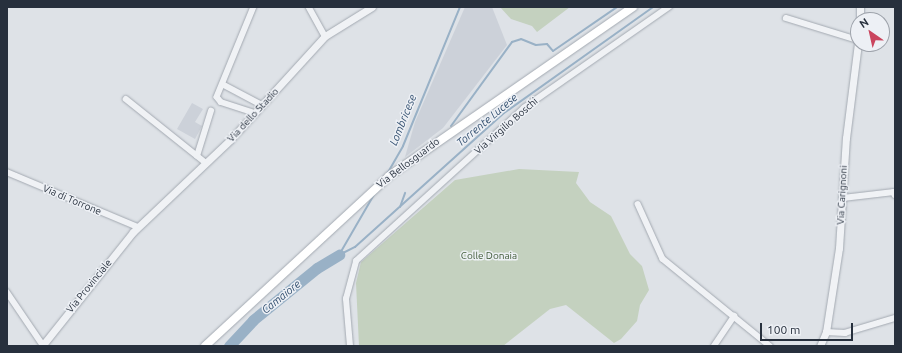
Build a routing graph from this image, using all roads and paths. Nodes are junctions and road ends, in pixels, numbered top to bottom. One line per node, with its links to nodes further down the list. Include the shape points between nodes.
1 (254, 7): 10 (street)
2 (309, 7): 7 (street)
3 (372, 7): 7 (street, Via dello Stadio)
4 (633, 7): 27 (main road, Via Bellosguardo, via 389,176)
5 (669, 7): 28 (street, Via Virgilio Boschi, via 524,108 356,261 346,299)
6 (786, 18): 8 (street)
7 (325, 36): 12 (street, Via dello Stadio)
8 (850, 39)
9 (857, 52): 19 (street, Via Carignoni)
10 (224, 85): 12 (street); 14 (street, via 218,100)
11 (126, 99): 15 (street)
12 (262, 105): 14 (street, Via dello Stadio)
13 (211, 111): 15 (street)
14 (255, 113): 16 (street, Via dello Stadio)
15 (197, 156): 16 (street)
16 (205, 162): 21 (street, Via dello Stadio)
17 (7, 172): 21 (street, Via di Torrone)
18 (895, 195): 19 (street, via 894,192)
19 (843, 198): 25 (street, Via Carignoni)
20 (638, 204): 23 (street, via 663,259)
21 (138, 227): 26 (street, Via Provinciale)
22 (7, 292): 26 (street)
23 (734, 316): 29 (street); 30 (street)
24 (895, 318): 25 (street, via 845,333)
25 (826, 332): 31 (street, Via Carignoni)
26 (42, 345)
27 (205, 346)
28 (350, 346)
29 (714, 346)
30 (770, 346)
31 (820, 346)

